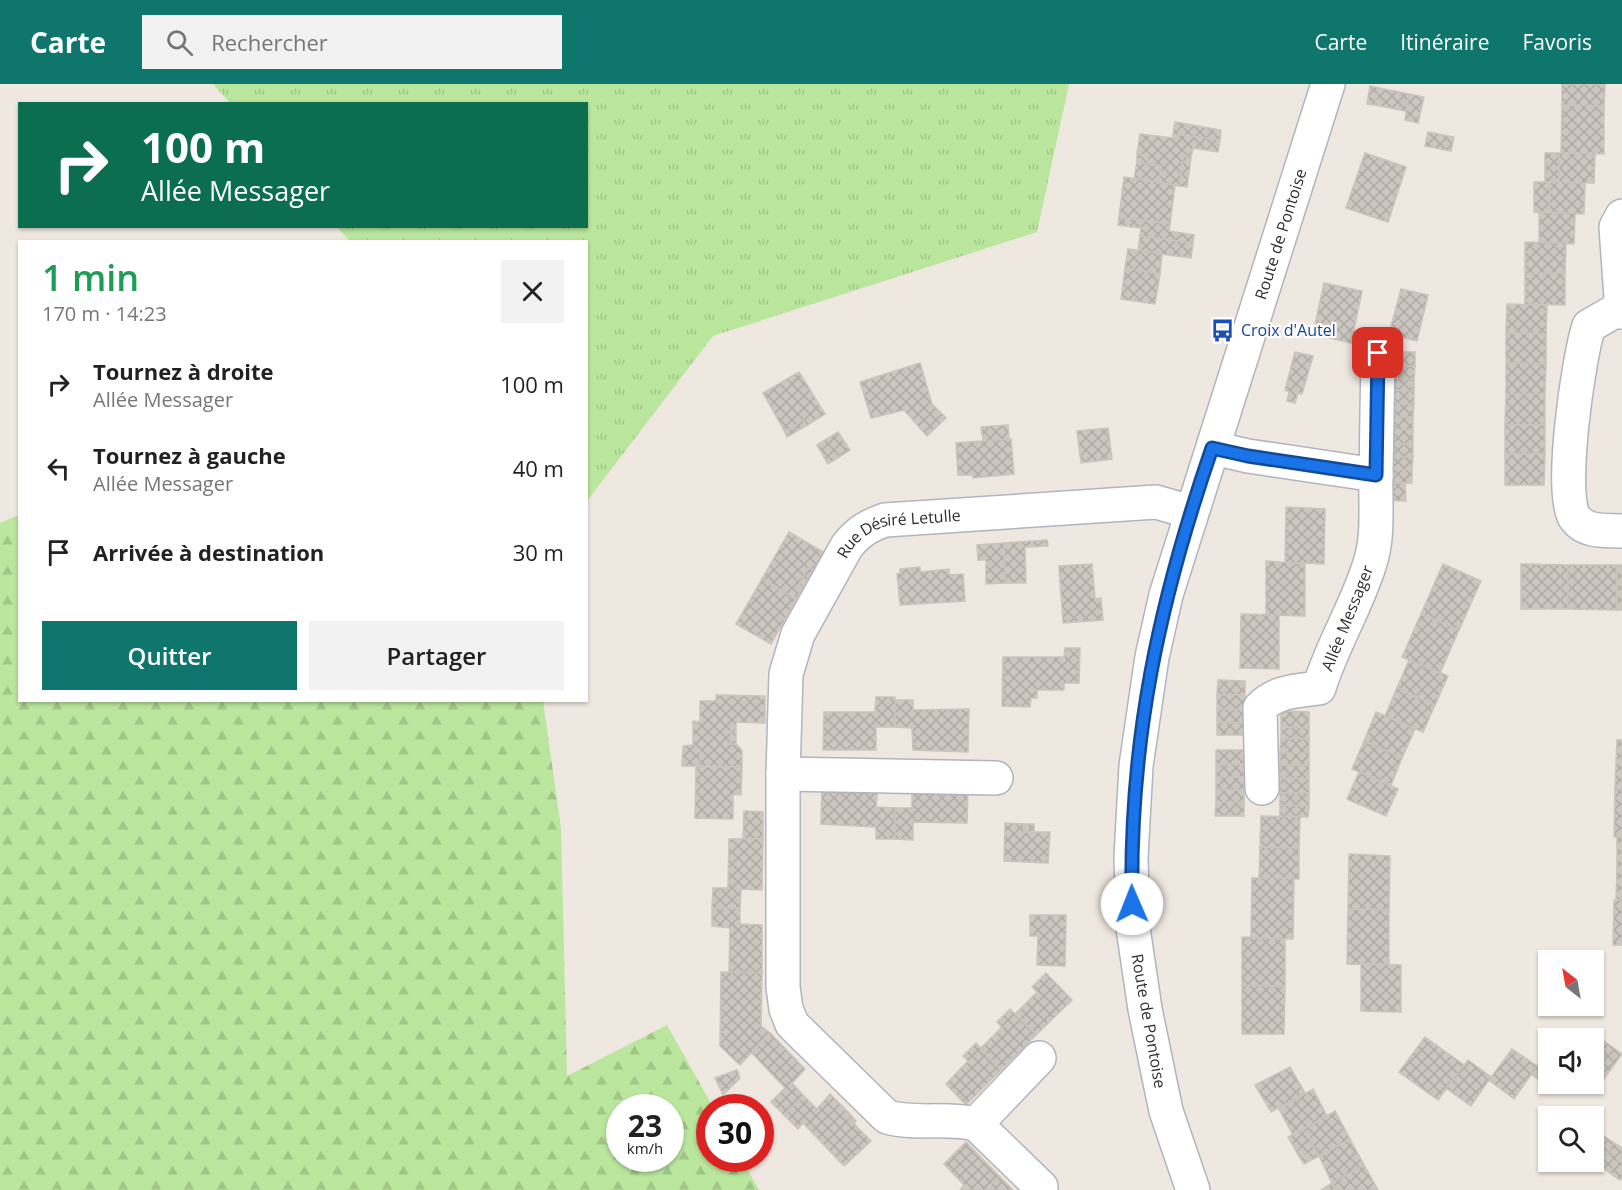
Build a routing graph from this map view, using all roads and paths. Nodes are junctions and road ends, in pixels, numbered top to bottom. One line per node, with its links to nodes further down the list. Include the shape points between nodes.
1 (1328, 84): 5 (street, Route de Pontoise)
2 (1622, 216): 3 (street, via 1616,227)
3 (1621, 310): 8 (street, via 1589,326 1582,346 1569,490 1573,516 1583,526)
4 (1378, 353): 6 (street, Allée Messager)
5 (1212, 448): 6 (street); 7 (street, Route de Pontoise)
6 (1376, 475): 11 (street, Allée Messager, via 1375,544 1370,564 1326,663 1319,688 1269,699 1260,708)
7 (1191, 512): 9 (street, Rue Désiré Letulle, via 1155,502 885,520 869,526 847,546 789,657); 15 (street, Route de Pontoise, via 1152,657 1136,766 1131,857 1133,928 1145,1009 1166,1112)
8 (1622, 531)
9 (783, 774): 10 (street); 13 (street, Rue Désiré Letulle, via 783,987 792,1024 887,1117)
10 (996, 778)
11 (1262, 788)
12 (1039, 1058): 13 (street)
13 (976, 1124): 14 (street)
14 (1041, 1187)
15 (1193, 1190)

